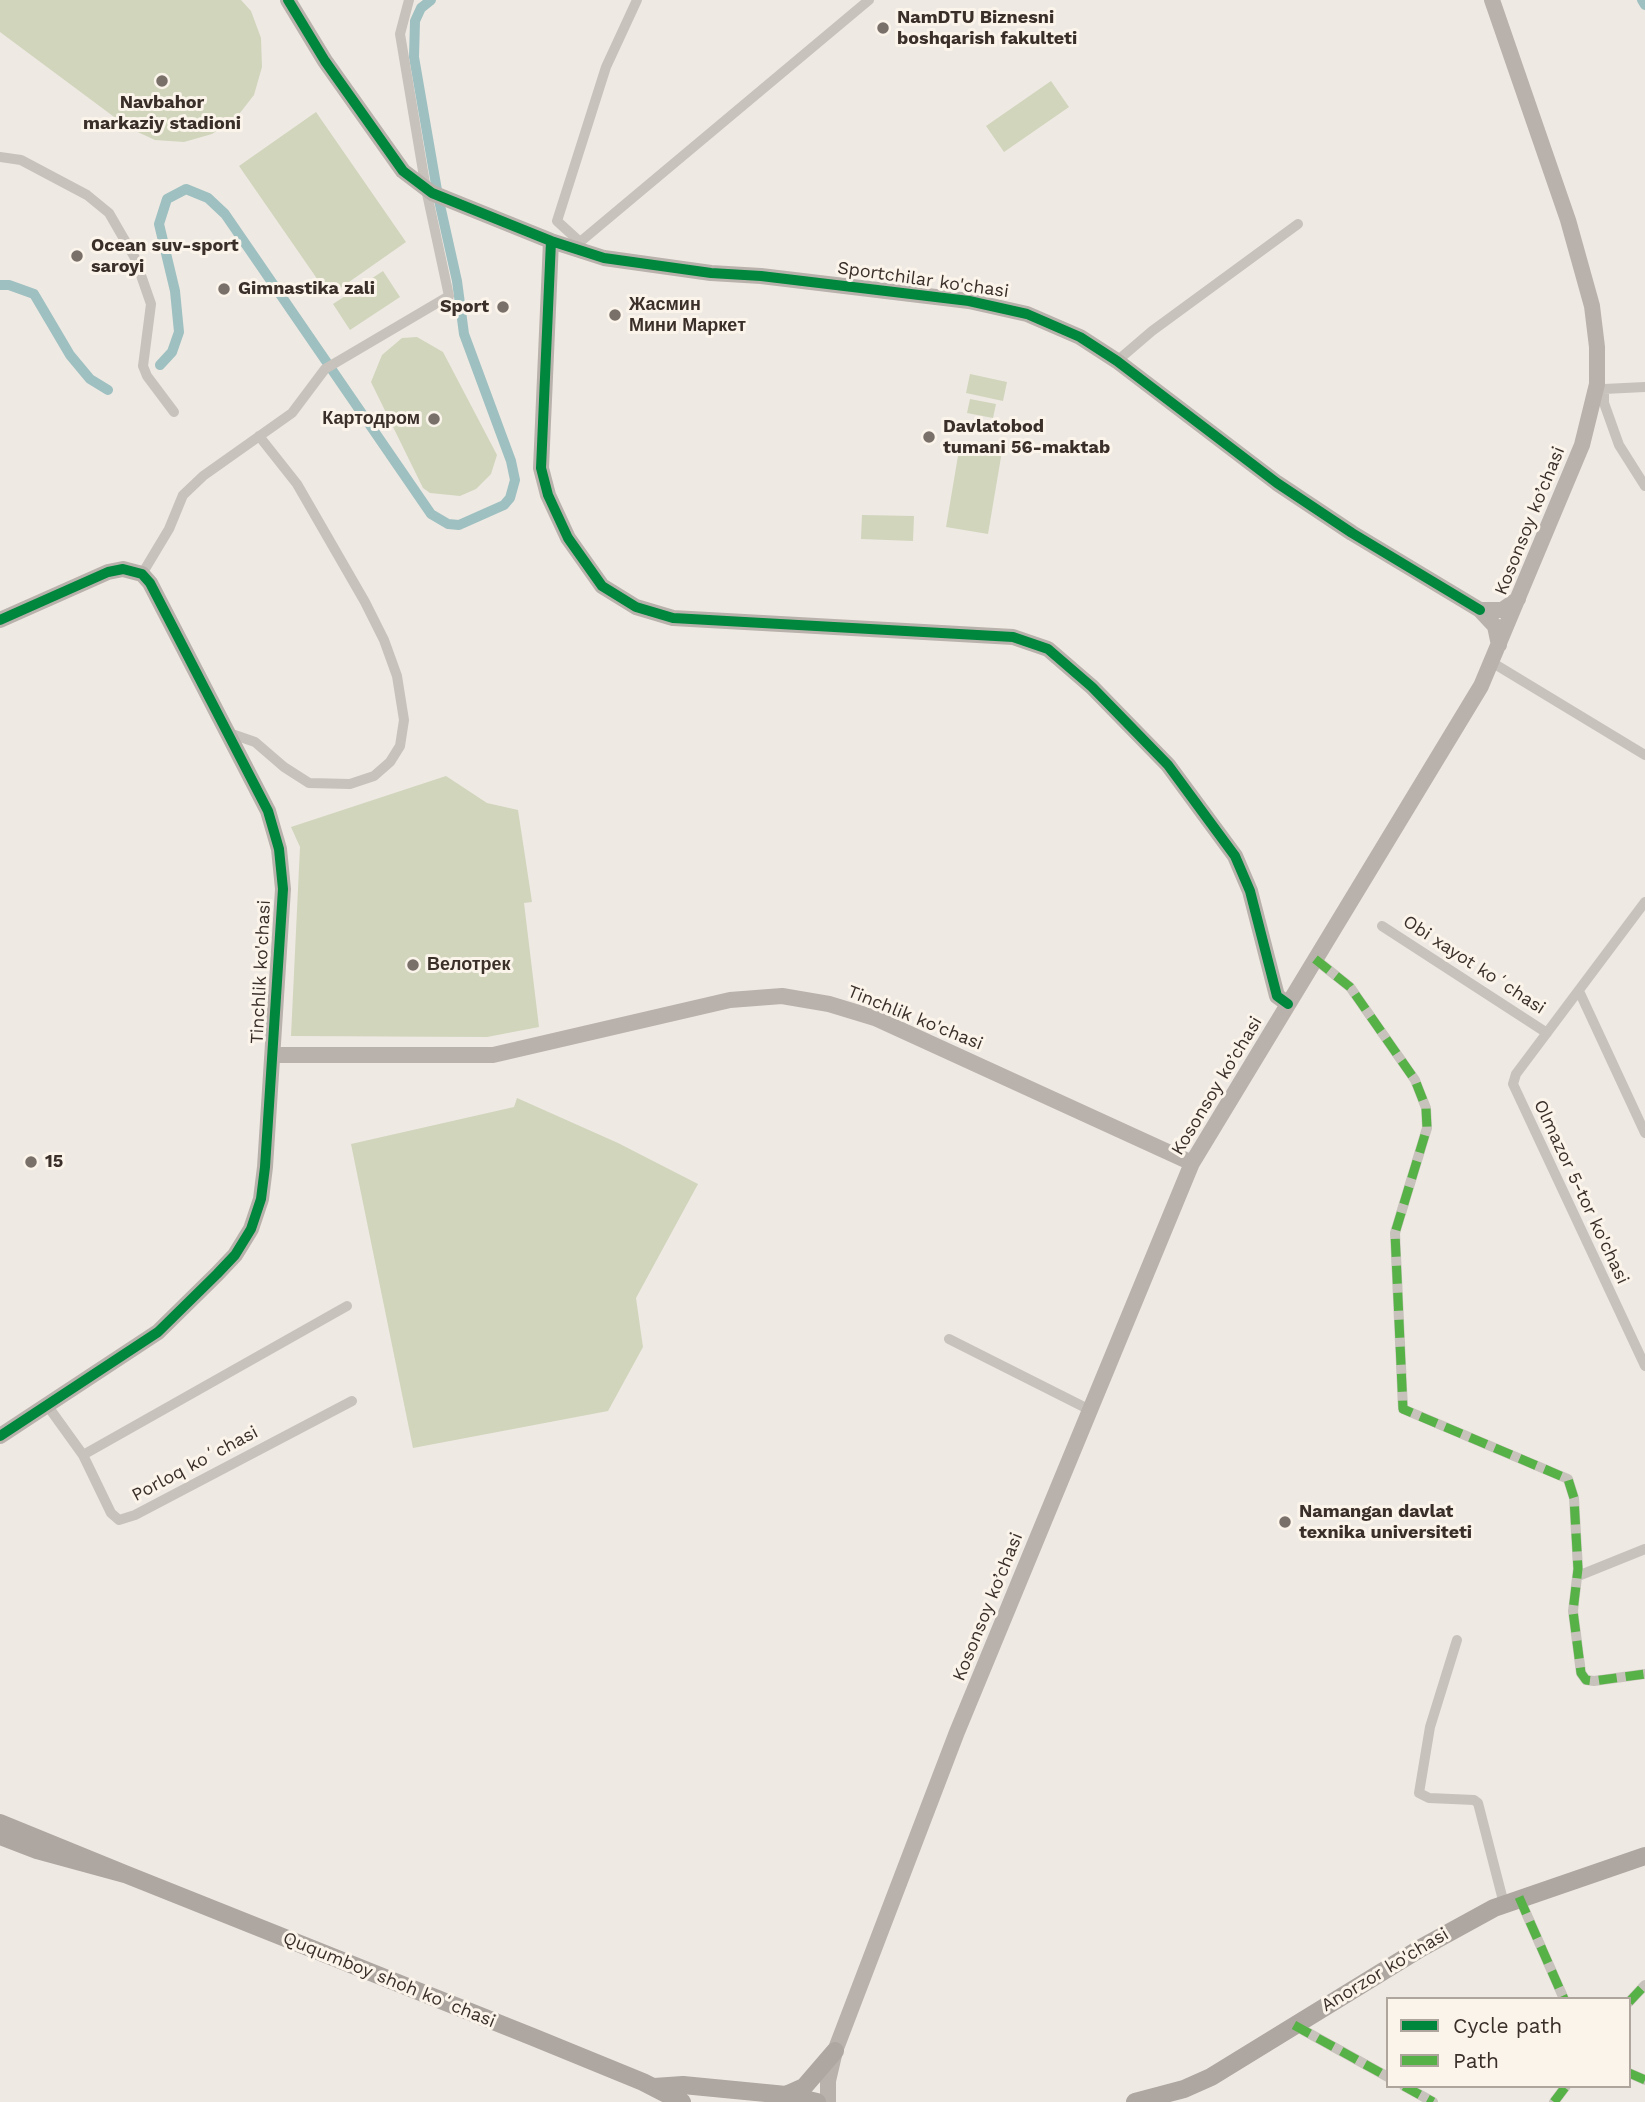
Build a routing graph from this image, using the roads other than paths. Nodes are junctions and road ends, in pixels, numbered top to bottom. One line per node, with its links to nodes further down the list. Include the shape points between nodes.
1 (288, 0): 7 (street, Sportchilar ko'chasi, via 310,39 403,171)
2 (409, 0): 7 (street, via 400,34)
3 (637, 0): 10 (street, via 606,67 556,221)
4 (869, 0): 10 (street)
5 (1492, 0): 12 (street, Kosonsoy ko’chasi, via 1585,279 1597,335)
6 (0, 157): 14 (street, via 21,160 87,195 109,213 135,258 151,304 143,366)
7 (429, 191): 9 (street, Sportchilar ko'chasi); 15 (street, via 449,296 320,373 301,404)
8 (1298, 225): 11 (street)
9 (551, 241): 10 (street, Sportchilar ko'chasi); 29 (street, via 541,468 568,538 602,586 636,607 673,618 1013,637 1048,649 1168,765 1235,856 1250,891 1277,996)
10 (576, 245): 11 (street, Sportchilar ko'chasi, via 604,258 711,273 857,283 969,301 1027,314 1080,337)
11 (1117, 361): 19 (street, Sportchilar ko'chasi, via 1277,483)
12 (1601, 387): 13 (street); 16 (street, via 1619,445); 18 (street, Kosonsoy ko’chasi, via 1576,464)
13 (1645, 387)
14 (174, 411)
15 (258, 436): 17 (street, via 183,495 170,529); 23 (street, via 297,484 374,621 397,676 404,720 400,746 390,762 374,776 350,784 309,783 256,742)
16 (1645, 486)
17 (142, 574): 20 (street, via 123,569 108,572); 23 (street, Tinchlik ko'chasi)
18 (1520, 597): 19 (street, via 1502,610); 21 (street, Kosonsoy ko’chasi)
19 (1480, 610): 21 (street, via 1495,626)
20 (0, 621)
21 (1499, 645): 22 (street, Kosonsoy ko’chasi)
22 (1493, 663): 24 (street); 27 (street, Kosonsoy ko’chasi)
23 (229, 733): 31 (street, Tinchlik ko'chasi, via 268,811 279,849 283,889)
24 (1645, 755)
25 (1645, 903): 28 (street, Olmazor 5-tor ko'chasi)
26 (1382, 926): 30 (street, Obi xayot koʻchasi)
27 (1315, 959): 29 (street, Kosonsoy ko’chasi); 44 (street, via 1350,987 1415,1080 1426,1108 1427,1128 1395,1233 1403,1409 1568,1479 1574,1498)
28 (1579, 991): 30 (street, Olmazor 5-tor ko'chasi); 32 (street)
29 (1288, 1004): 33 (street, Kosonsoy ko’chasi)
30 (1547, 1033): 36 (street, Olmazor 5-tor ko'chasi, via 1513,1084)
31 (273, 1055): 33 (street, Tinchlik ko'chasi, via 492,1055 730,1000 782,996 875,1018); 39 (street, Tinchlik ko'chasi, via 262,1191 243,1242 158,1332)
32 (1645, 1133)
33 (1192, 1163): 40 (street, Kosonsoy ko’chasi)
34 (347, 1306): 42 (street)
35 (949, 1339): 40 (street)
36 (1642, 1353): 37 (street, Olmazor 5-tor ko'chasi)
37 (1645, 1366)
38 (352, 1401): 42 (street, Porloq koʻchasi, via 119,1520 106,1504)
39 (47, 1405): 41 (street, Tinchlik ko'chasi); 42 (street, Porloq koʻchasi)
40 (1090, 1410): 56 (street, Kosonsoy ko’chasi, via 957,1732)
41 (0, 1436)
42 (83, 1455)
43 (1645, 1549): 44 (street)
44 (1578, 1576): 46 (street, via 1573,1611 1582,1676 1594,1681)
45 (1457, 1640): 51 (street, via 1430,1727 1419,1793 1478,1803)
46 (1645, 1674)
47 (0, 1823): 50 (main road, Ququmboy shoh koʻchasi)
48 (0, 1836): 50 (main road, Ququmboy shoh koʻchasi)
49 (1645, 1856): 51 (main road, Anorzor ko'chasi)
50 (125, 1874): 58 (main road, Ququmboy shoh koʻchasi)
51 (1512, 1901): 53 (street); 55 (main road, Anorzor ko'chasi, via 1421,1948)
52 (1645, 1985): 54 (street)
53 (1563, 1997)
54 (1631, 2000)
55 (1294, 2025): 57 (street); 65 (main road, Anorzor ko'chasi, via 1204,2080)
56 (835, 2051): 60 (main road, via 804,2087); 64 (street, Kosonsoy ko’chasi)
57 (1386, 2076)
58 (653, 2087): 61 (main road, via 683,2085); 62 (main road, Ququmboy shoh koʻchasi)
59 (1408, 2088): 66 (street)
60 (786, 2095): 61 (main road); 63 (main road)
61 (713, 2096)
62 (682, 2102)
63 (817, 2102)
64 (828, 2102)
65 (1135, 2102)
66 (1433, 2102)

